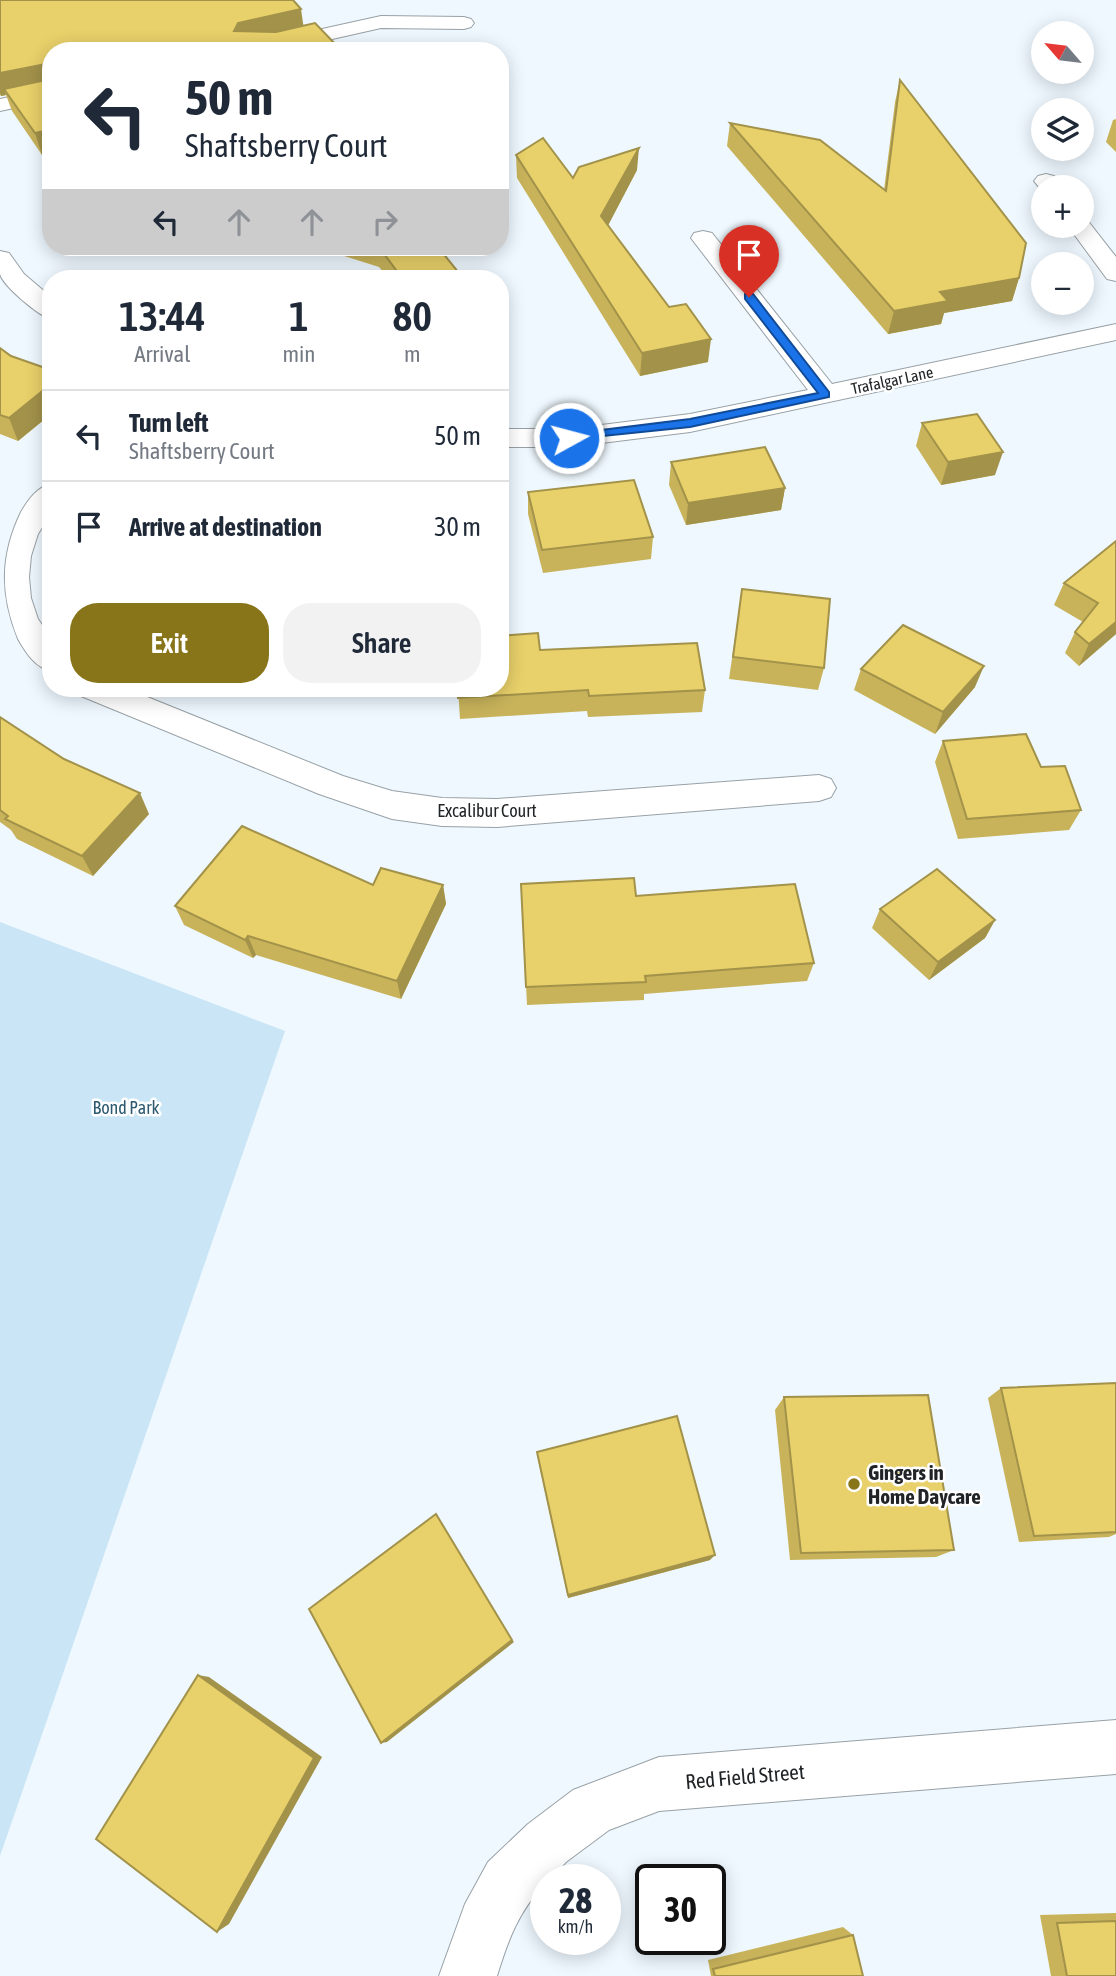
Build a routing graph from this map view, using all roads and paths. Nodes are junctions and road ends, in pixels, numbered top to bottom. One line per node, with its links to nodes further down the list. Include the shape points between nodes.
1 (464, 23): 2 (street, via 382,22)
2 (291, 42)
3 (42, 96): 4 (street)
4 (0, 105)
5 (703, 238): 11 (street)
6 (1089, 238): 8 (street)
7 (0, 258): 9 (street)
8 (1116, 274)
9 (42, 303)
10 (1116, 332): 11 (street, Trafalgar Lane)
11 (825, 394): 12 (street, Trafalgar Lane, via 690,423 569,438)
12 (509, 438)
13 (42, 505): 14 (street, via 24,529 15,554 12,585 19,615)
14 (42, 651)
15 (115, 697): 16 (street, Excalibur Court, via 331,785 392,805 442,812 497,813)
16 (819, 788)
17 (1116, 1747): 18 (street, Red Field Street, via 659,1784 592,1809 547,1843 508,1882 485,1924)
18 (468, 1976)

